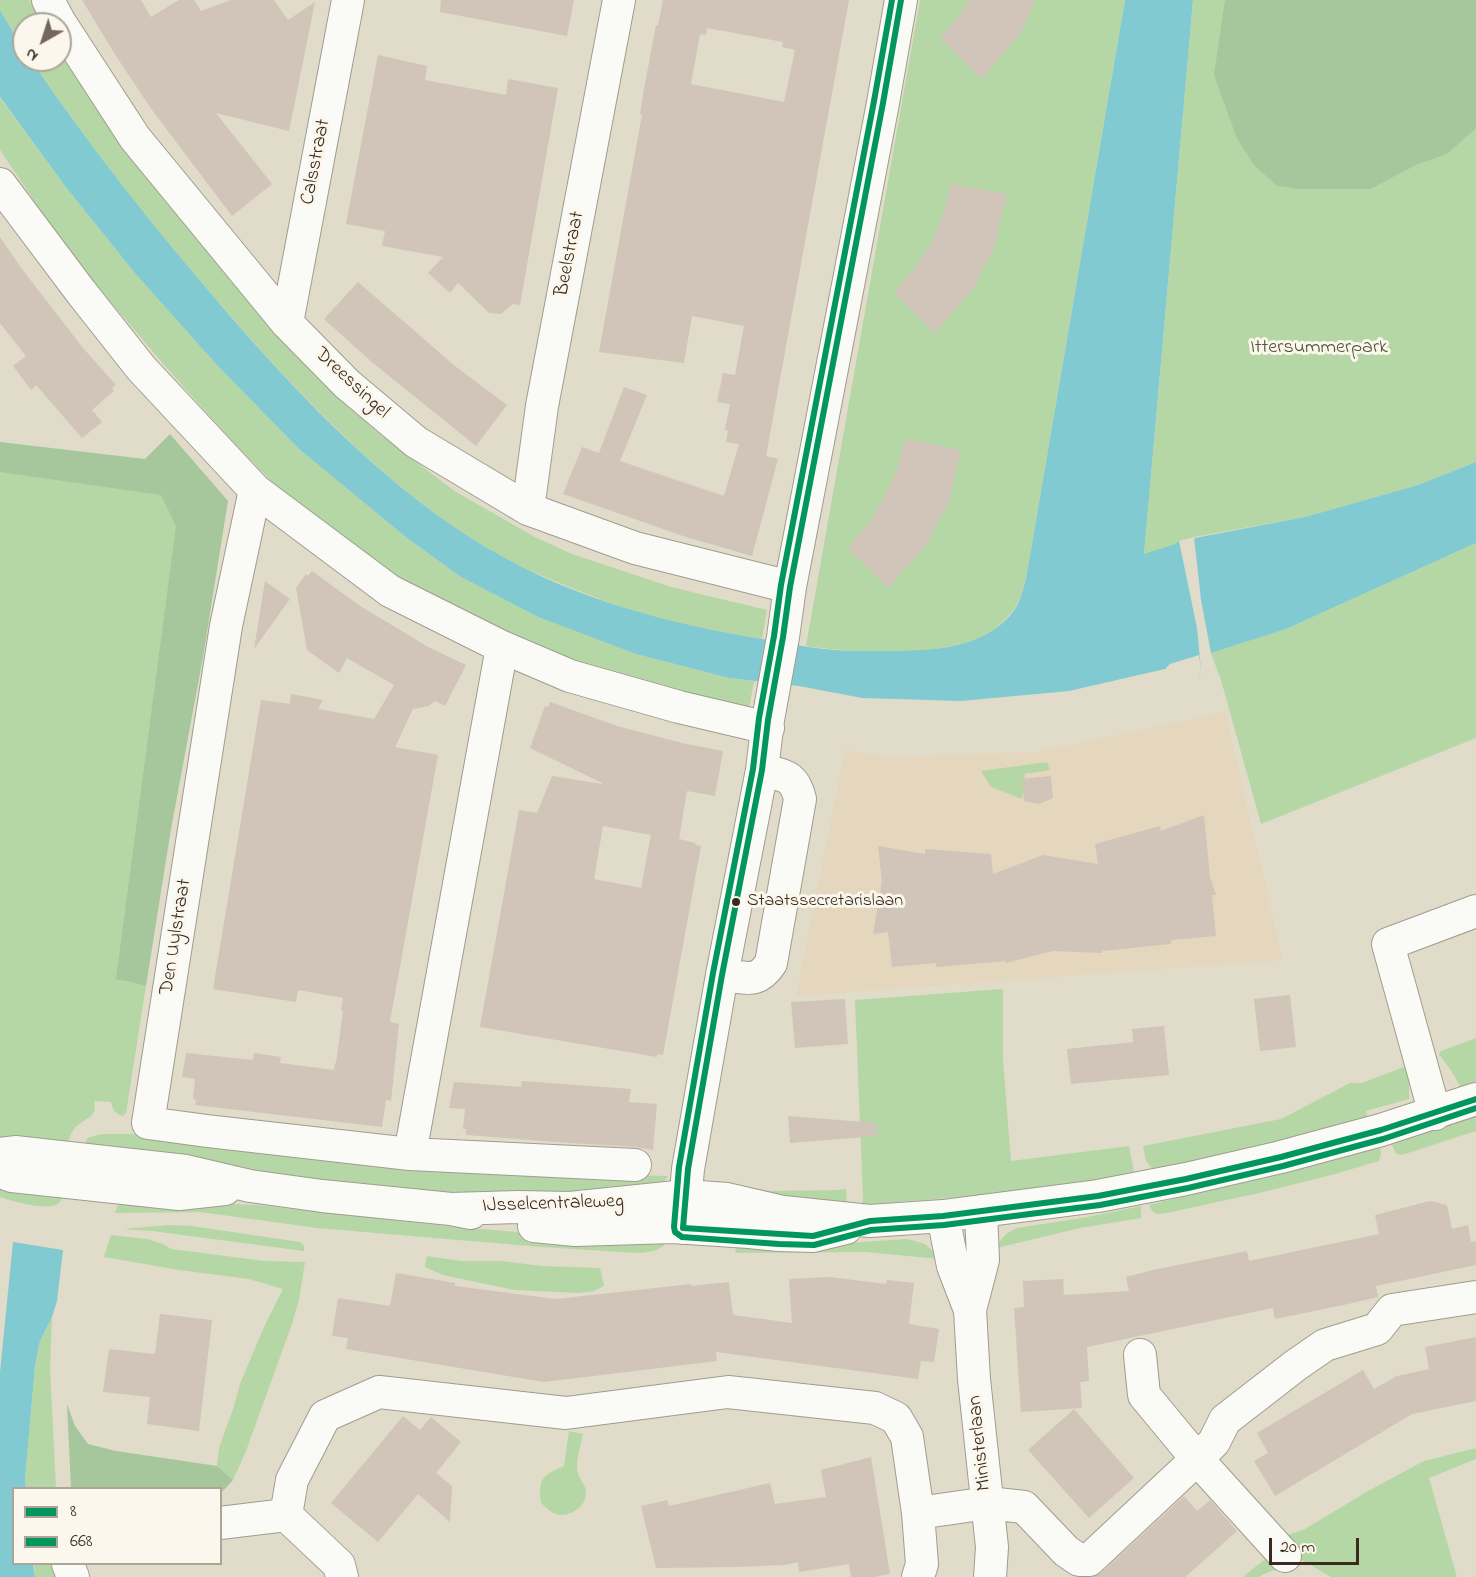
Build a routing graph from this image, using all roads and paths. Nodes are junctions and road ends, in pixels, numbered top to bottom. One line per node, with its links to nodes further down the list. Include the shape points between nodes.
1 (48, 0): 6 (street, Dreessingel, via 135,138)
2 (619, 0): 8 (street, Beelstraat, via 542,406)
3 (901, 0): 9 (street)
4 (344, 4): 6 (street, Calsstraat)
5 (0, 184): 7 (street, via 141,368)
6 (287, 323): 8 (street, Dreessingel, via 347,384 416,442)
7 (255, 490): 10 (street, via 390,591); 18 (street, Den Uylstraat, via 226,627 148,1123)
8 (528, 509): 9 (street, Dreessingel, via 635,548)
9 (790, 587): 11 (street)
10 (502, 647): 11 (street, via 570,676 679,707); 18 (street)
11 (768, 724): 12 (street)
12 (762, 770): 14 (street); 14 (street, via 790,777 800,799 771,963 764,974 752,978)
13 (1476, 911): 16 (street, via 1388,944)
14 (722, 975): 22 (street)
15 (1476, 1099): 16 (street, IJsselcentraleweg)
16 (1435, 1114): 24 (street, IJsselcentraleweg, via 1186,1179 1098,1196)
17 (0, 1154): 21 (street, IJsselcentraleweg, via 15,1152 186,1171)
18 (411, 1154): 19 (street, Den Uylstraat)
19 (635, 1165)
20 (0, 1172): 21 (street, IJsselcentraleweg, via 179,1194)
21 (250, 1186): 23 (street, IJsselcentraleweg)
22 (686, 1196): 23 (street, IJsselcentraleweg, via 570,1208); 26 (street, IJsselcentraleweg); 27 (street)
23 (451, 1209): 27 (street, IJsselcentraleweg, via 520,1224 575,1230)
24 (981, 1211): 25 (street, IJsselcentraleweg); 29 (street, Ministerlaan, via 983,1260)
25 (943, 1216): 26 (street, IJsselcentraleweg); 29 (street, Ministerlaan, via 953,1266)
26 (870, 1221): 27 (street, IJsselcentraleweg, via 813,1236)
27 (683, 1228)
28 (1476, 1297): 31 (street, via 1392,1310 1377,1329 1325,1345 1225,1420 1214,1442)
29 (970, 1310): 32 (street, Ministerlaan)
30 (1140, 1355): 31 (street, via 1144,1395)
31 (1197, 1459): 32 (street, via 1089,1560 1079,1560 1066,1551 1024,1507); 36 (street)
32 (988, 1503): 33 (street); 39 (street, Ministerlaan)
33 (918, 1513): 34 (street, via 906,1437 896,1418 875,1408 728,1392 566,1413 379,1392 325,1416 292,1480); 38 (street, via 922,1564)
34 (286, 1515): 35 (street); 37 (street, via 339,1565)
35 (222, 1523)
36 (1285, 1556)
37 (342, 1577)
38 (918, 1577)
39 (990, 1577)

